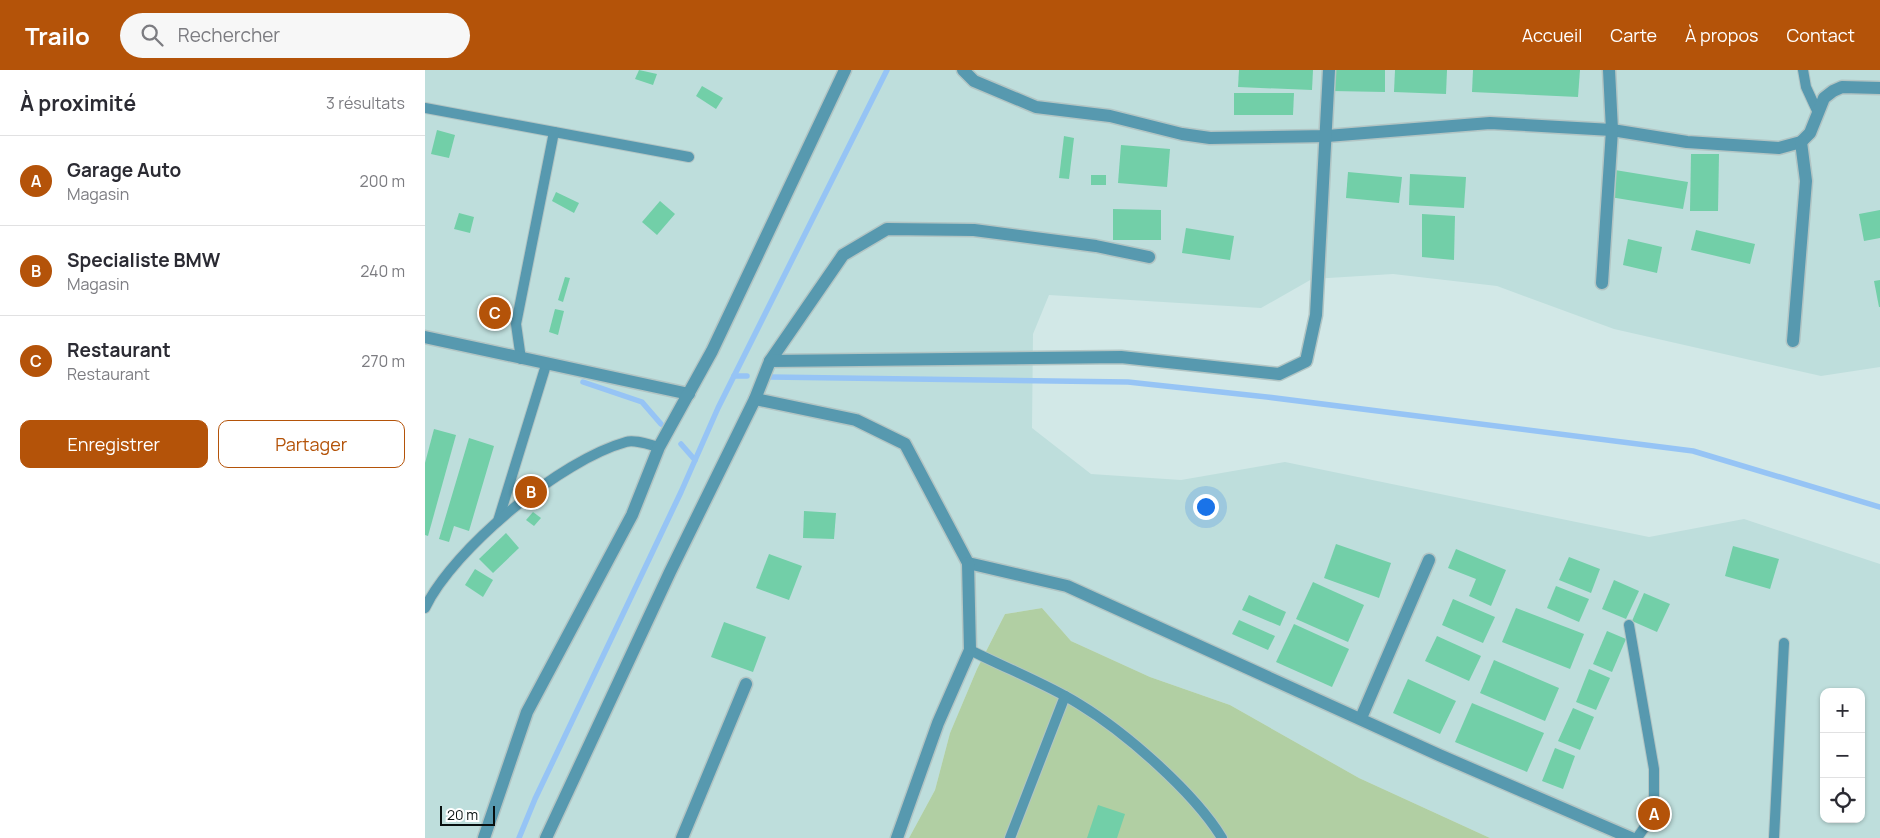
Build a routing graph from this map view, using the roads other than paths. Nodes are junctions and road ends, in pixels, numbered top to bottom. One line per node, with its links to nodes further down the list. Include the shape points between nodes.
1 (845, 70): 21 (street)
2 (963, 70): 11 (street, via 974,81 1036,107 1110,116 1182,134 1241,138)
3 (1329, 70): 11 (street)
4 (1609, 70): 9 (street)
5 (1803, 70): 8 (lane, via 1806,87)
6 (1880, 88): 8 (street, via 1842,87 1824,98)
7 (425, 108): 10 (lane)
8 (1818, 113): 12 (street, via 1810,133)
9 (1612, 130): 11 (street, via 1490,123); 12 (street, via 1687,142 1779,148); 15 (street)
10 (554, 132): 13 (lane); 18 (lane, via 516,324)
11 (1327, 136): 19 (street, via 1316,315 1306,361 1279,374 1121,357)
12 (1801, 142): 17 (street, via 1806,182)
13 (689, 157)
14 (1149, 258): 19 (street, via 1096,246 974,230 887,230 843,255)
15 (1602, 283)
16 (425, 337): 18 (street)
17 (1793, 341)
18 (521, 359): 20 (street)
19 (770, 361): 22 (street)
20 (546, 365): 21 (street); 24 (lane)
21 (689, 394): 23 (street)
22 (755, 399): 26 (street, via 857,420 905,444); 35 (street)
23 (659, 447): 24 (lane, via 627,441 572,464); 34 (street, via 632,516 527,712)
24 (498, 521): 27 (lane, via 455,563)
25 (1429, 560): 33 (street)
26 (968, 562): 30 (street); 33 (street, via 1067,586)
27 (426, 602)
28 (1629, 625): 41 (lane, via 1654,769 1654,814)
29 (1784, 643): 42 (lane)
30 (969, 650): 32 (lane); 37 (street, via 938,723)
31 (746, 684): 36 (street)
32 (1065, 696): 38 (lane); 39 (lane, via 1128,738 1178,785)
33 (1361, 718): 40 (street, via 1439,756)
34 (484, 838)
35 (546, 838)
36 (681, 838)
37 (897, 838)
38 (1010, 838)
39 (1222, 838)
40 (1631, 838)
41 (1637, 838)
42 (1774, 838)

